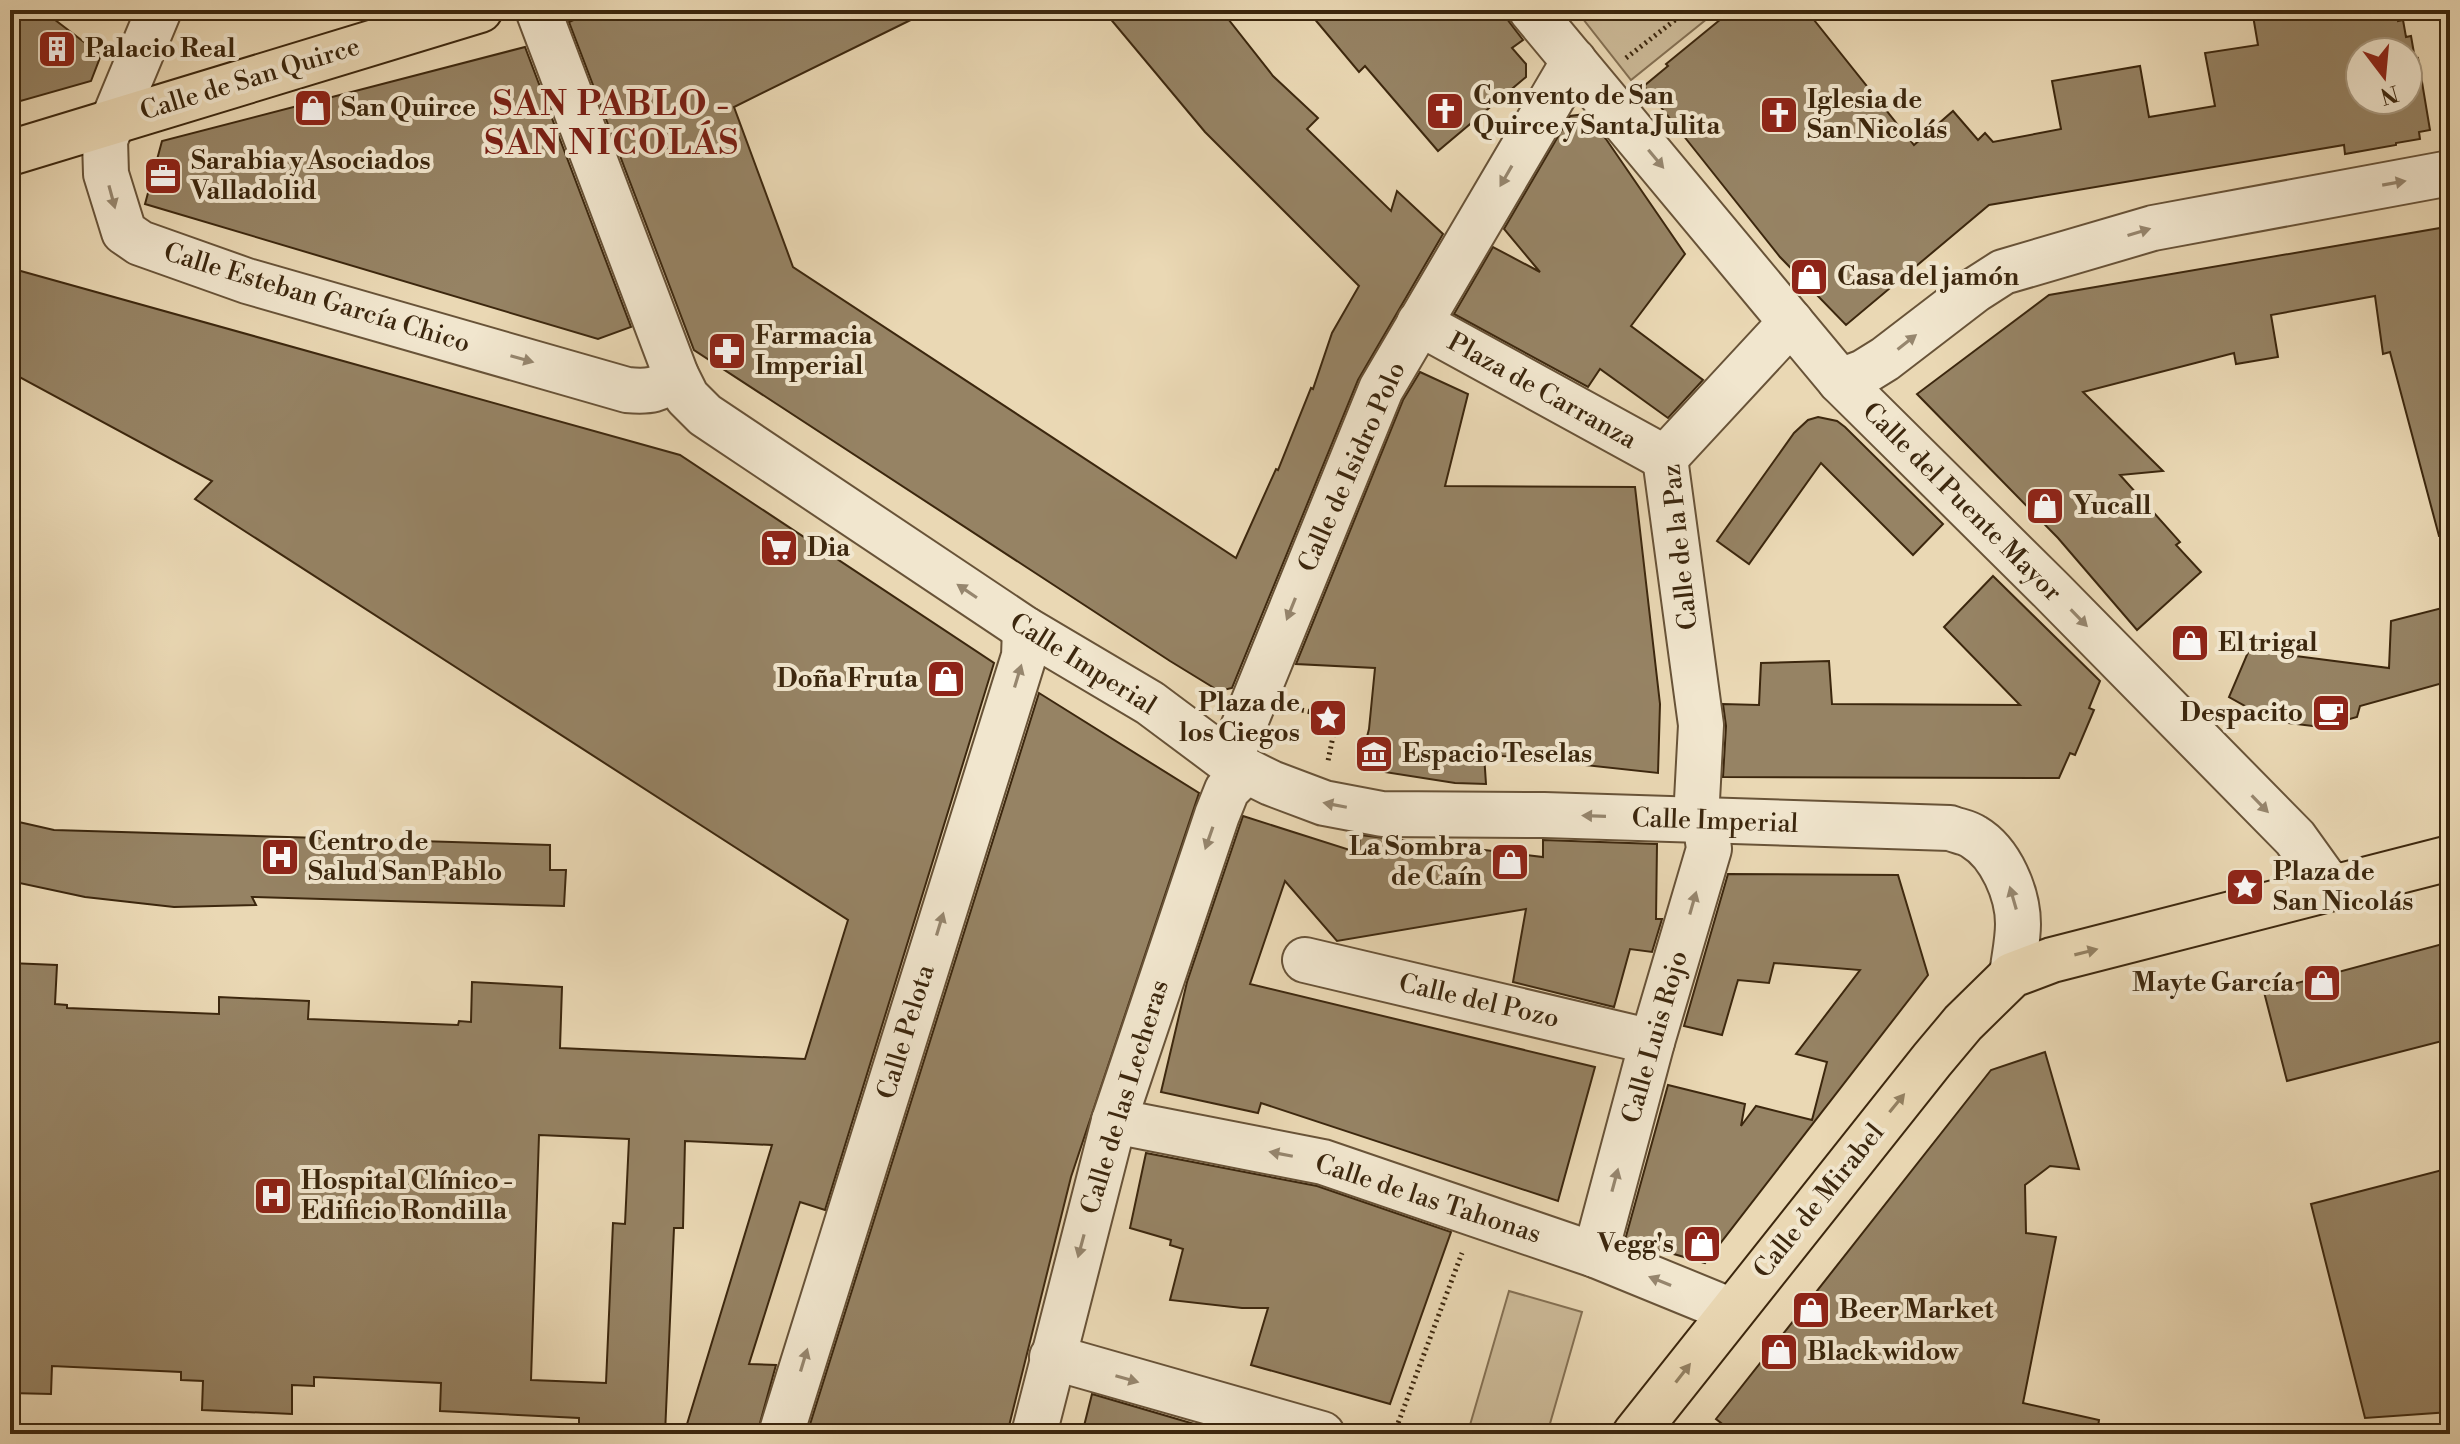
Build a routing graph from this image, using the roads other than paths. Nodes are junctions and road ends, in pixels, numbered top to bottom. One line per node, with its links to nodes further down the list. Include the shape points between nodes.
1 (159, 10): 6 (street, Calle Esteban García Chico)
2 (480, 10): 6 (main road, Calle de San Quirce)
3 (538, 10): 11 (street, Calle Imperial)
4 (1531, 10): 5 (street, Calle del Puente Mayor)
5 (1591, 81): 9 (street, Calle del Puente Mayor, one-way to 9); 10 (street, Calle de Isidro Polo, one-way to 10)
6 (112, 121): 7 (main road); 11 (street, Calle Esteban García Chico, one-way to 11, via 105,140 106,174 124,232 140,243 247,281 627,390 647,392 666,386)
7 (10, 153)
8 (2450, 173): 12 (street, one-way to 8, via 1885,359 2003,272 2153,228)
9 (1791, 322): 12 (street, Calle del Puente Mayor); 13 (street, Calle de la Paz)
10 (1419, 323): 13 (street, Plaza de Carranza); 15 (street, Calle de Isidro Polo, one-way to 15, via 1381,389 1251,703)
11 (676, 375): 14 (street, Calle Imperial, one-way to 11, via 705,415 687,397)
12 (1840, 381): 18 (street, Calle del Puente Mayor, one-way to 18, via 2295,838)
13 (1665, 458): 16 (street, Calle de la Paz, via 1701,725)
14 (1025, 629): 15 (street, Calle Imperial, via 1150,703); 26 (street, Calle Pelota, one-way to 14, via 1024,656)
15 (1237, 766): 16 (street, Calle Imperial, one-way to 15, via 1382,814 1324,803); 22 (street, Calle de las Lecheras, one-way to 22)
16 (1700, 819): 20 (street, Calle Imperial, one-way to 16, via 2016,901 1995,856 1974,837 1950,828); 21 (street, Calle Luis Rojo, one-way to 16, via 1709,849)
17 (2450, 858): 18 (main road)
18 (2336, 888): 20 (main road, one-way to 18, via 2052,960)
19 (1305, 960): 21 (street, Calle del Pozo)
20 (2012, 975): 24 (main road, Calle de Mirabel, one-way to 20, via 1932,1060)
21 (1652, 1042): 23 (street, Calle Luis Rojo, one-way to 21)
22 (1114, 1121): 23 (street, Calle de las Tahonas, one-way to 22, via 1323,1162); 25 (street, Calle de las Lecheras, one-way to 25)
23 (1595, 1255): 24 (street, Calle de las Tahonas, one-way to 23)
24 (1732, 1311): 29 (main road, Calle de Mirabel, one-way to 24)
25 (1052, 1357): 27 (street, Calle de las Lecheras); 28 (street, one-way to 28)
26 (781, 1434)
27 (1034, 1434)
28 (1322, 1434)
29 (1635, 1434)

